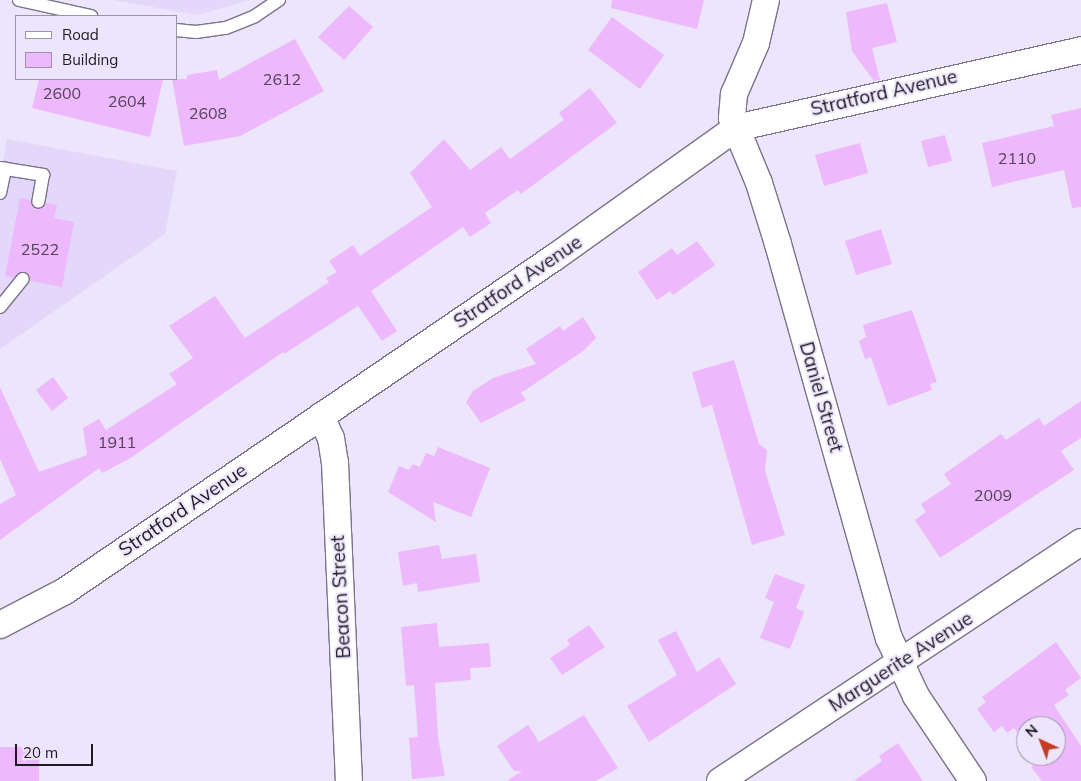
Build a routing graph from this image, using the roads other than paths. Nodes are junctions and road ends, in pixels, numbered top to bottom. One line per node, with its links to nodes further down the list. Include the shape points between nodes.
1 (19, 0): 4 (lane)
2 (279, 0): 5 (lane, via 255,16 226,28 196,32)
3 (766, 0): 7 (street, Daniel Street, via 756,43 731,106)
4 (86, 15)
5 (178, 30)
6 (1081, 50): 7 (street, Stratford Avenue)
7 (736, 128): 13 (street, Stratford Avenue, via 624,209); 16 (street, Daniel Street, via 778,244)
8 (2, 169): 9 (lane); 10 (lane, via 43,175)
9 (0, 193)
10 (38, 202)
11 (23, 279): 12 (lane)
12 (0, 307)
13 (321, 416): 15 (street, Stratford Avenue, via 65,591); 17 (street, Beacon Street, via 331,438 335,462)
14 (1081, 542): 16 (street, Marguerite Avenue)
15 (0, 625)
16 (899, 663): 18 (street, Marguerite Avenue); 19 (street, Daniel Street, via 916,696)
17 (349, 781)
18 (720, 781)
19 (973, 781)

